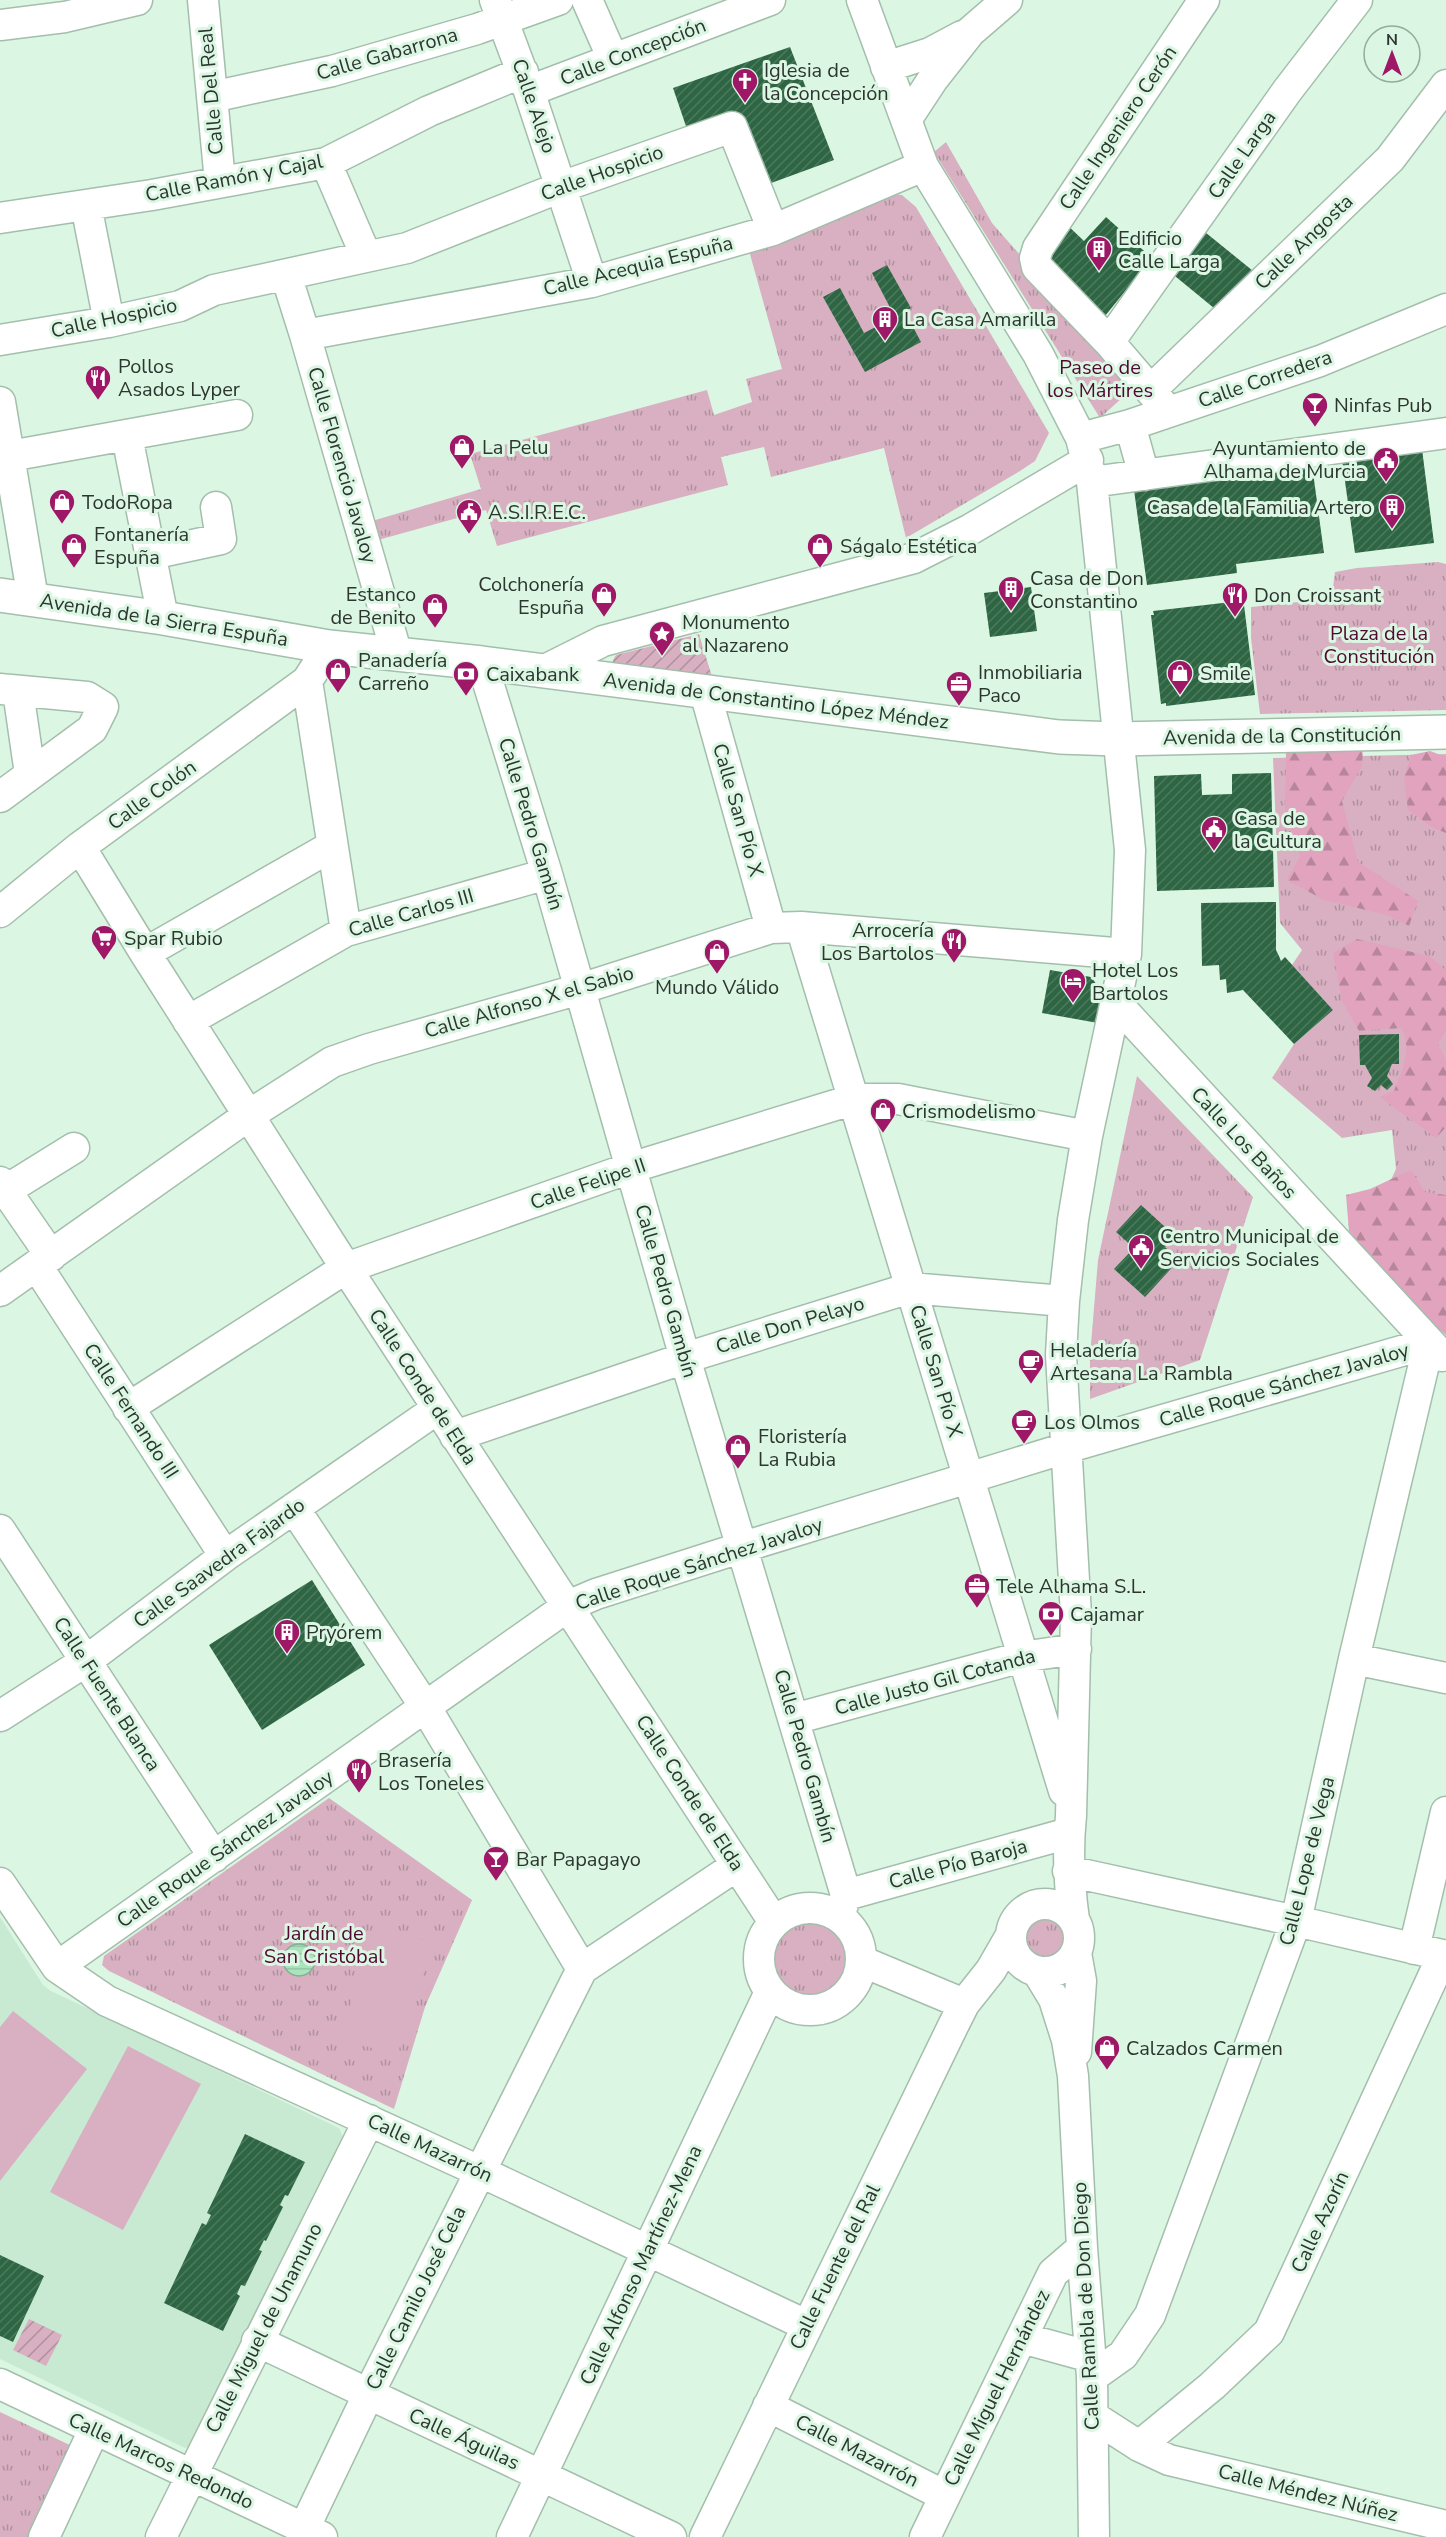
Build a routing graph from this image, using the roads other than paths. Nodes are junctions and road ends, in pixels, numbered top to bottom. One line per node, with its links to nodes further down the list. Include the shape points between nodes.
1 (137, 0): 11 (street, via 65,17)
2 (203, 0): 17 (street, Calle Del Real)
3 (558, 0): 10 (street, Calle Gabarrona)
4 (588, 0): 13 (street)
5 (770, 0): 13 (street, Calle Concepción)
6 (862, 0): 14 (street)
7 (1007, 0): 12 (street)
8 (1204, 0): 27 (street, Calle Ingeniero Cerón, via 1127,112)
9 (1357, 0): 35 (street, Calle Larga, via 1287,91)
10 (499, 10): 15 (street, Calle Alejo); 17 (street, Calle Gabarrona, via 332,71)
11 (0, 25)
12 (970, 32): 14 (street, via 930,53); 18 (street)
13 (613, 59): 15 (street, Calle Concepción)
14 (886, 67): 18 (street)
15 (526, 81): 19 (street, Calle Ramón y Cajal, via 429,111); 22 (street, Calle Alejo)
16 (1446, 85): 36 (street, Calle Angosta, via 1390,159)
17 (212, 97): 21 (street, Calle Del Real)
18 (906, 120): 20 (street)
19 (326, 162): 21 (street, Calle Ramón y Cajal); 26 (street)
20 (923, 166): 25 (street, Calle Acequia Espuña); 30 (street)
21 (220, 182): 23 (street, Calle Ramón y Cajal)
22 (561, 187): 25 (street, Calle Hospicio, via 732,127); 26 (street, Calle Hospicio, via 406,248); 29 (street, Calle Alejo)
23 (86, 205): 24 (street, Calle Ramón y Cajal); 32 (street)
24 (0, 218)
25 (773, 230): 29 (street, Calle Acequia Espuña)
26 (366, 256): 28 (street, Calle Hospicio)
27 (1035, 258): 30 (street); 35 (street, via 1037,267)
28 (286, 275): 32 (street, Calle Hospicio, via 214,290 180,306); 33 (street, Calle Florencio Javaloy)
29 (592, 282): 33 (street, Calle Acequia Espuña)
30 (993, 283): 43 (street, via 1038,354)
31 (1446, 309): 36 (street, Calle Corredera, via 1320,361)
32 (109, 322): 34 (street, Calle Hospicio)
33 (305, 335): 51 (street, Calle Florencio Javaloy)
34 (0, 340)
35 (1108, 342): 36 (street)
36 (1160, 401): 39 (street, Calle Corredera)
37 (0, 402): 42 (street)
38 (237, 415): 41 (street)
39 (1130, 425): 43 (street, Calle Corredera); 44 (street)
40 (1446, 433): 44 (street)
41 (127, 436): 42 (street); 46 (street)
42 (10, 456): 48 (street)
43 (1087, 460): 44 (street); 53 (street, via 914,558 603,641); 58 (street)
44 (1144, 475)
45 (216, 507): 46 (street, via 221,539)
46 (151, 554): 49 (street)
47 (0, 595): 48 (main road, Avenida de la Sierra Espuña)
48 (33, 599): 49 (main road, Avenida de la Sierra Espuña)
49 (163, 618): 50 (main road, Avenida de la Sierra Espuña)
50 (329, 647): 51 (main road, Avenida de Constantino López Méndez); 54 (street)
51 (397, 655): 52 (main road, Avenida de Constantino López Méndez)
52 (482, 663): 53 (main road, Avenida de Constantino López Méndez); 63 (street, Calle Pedro Gambín)
53 (543, 671): 56 (main road, Avenida de Constantino López Méndez)
54 (307, 681): 61 (street); 62 (street, Calle Colón)
55 (9, 690): 59 (street); 59 (street, via 87,697 103,707 92,729)
56 (705, 692): 58 (main road, Avenida de Constantino López Méndez, via 1059,737); 66 (street, Calle San Pío X)
57 (1446, 732): 58 (main road, Avenida de la Constitución)
58 (1117, 739): 69 (street, via 1130,850)
59 (30, 774): 60 (street)
60 (0, 797)
61 (332, 846): 67 (street); 68 (street)
62 (80, 847): 64 (street, Calle Colón); 68 (street, Calle Conde de Elda)
63 (547, 874): 67 (street, Calle Carlos III); 70 (street, Calle Pedro Gambín)
64 (0, 912)
65 (801, 927): 66 (street, Calle Alfonso X el Sabio); 69 (street, Calle Alfonso X el Sabio); 73 (street, Calle San Pío X)
66 (771, 928): 70 (street, Calle Alfonso X el Sabio)
67 (346, 931): 72 (street, Calle Carlos III)
68 (145, 953): 72 (street, Calle Conde de Elda)
69 (1126, 954): 71 (street)
70 (580, 989): 74 (street, Calle Alfonso X el Sabio, via 332,1062); 77 (street, Calle Pedro Gambín)
71 (1117, 1004): 75 (street); 84 (street, Calle Los Baños)
72 (188, 1021): 74 (street, Calle Conde de Elda)
73 (855, 1099): 75 (street, Calle Felipe II, via 898,1099); 77 (street, Calle Felipe II); 81 (street, Calle San Pío X)
74 (249, 1115): 79 (street, Calle Alfonso X el Sabio); 80 (street, Calle Conde de Elda)
75 (1087, 1136): 83 (street)
76 (74, 1148): 78 (street)
77 (630, 1168): 80 (street, Calle Felipe II); 85 (street, Calle Pedro Gambín)
78 (2, 1189): 79 (street, Calle Fernando III)
79 (44, 1261): 82 (street, Calle Alfonso X el Sabio); 86 (street, Calle Fernando III)
80 (346, 1268): 86 (street, Calle Felipe II); 87 (street, Calle Conde de Elda)
81 (910, 1288): 83 (street, Calle Don Pelayo); 85 (street, Calle Don Pelayo); 90 (street, Calle San Pío X)
82 (0, 1291)
83 (1064, 1301): 89 (street, via 1061,1355)
84 (1437, 1352): 89 (street, Calle Roque Sánchez Javaloy); 98 (street, Calle Lope de Vega)
85 (685, 1358): 88 (street, Calle Don Pelayo); 93 (street, Calle Pedro Gambín)
86 (128, 1408): 94 (street, Calle Fernando III)
87 (437, 1409): 88 (street, Calle Conde de Elda); 91 (street, Calle Saavedra Fajardo)
88 (455, 1436): 95 (street, Calle Conde de Elda)
89 (1066, 1448): 90 (street, Calle Roque Sánchez Javaloy); 96 (street)
90 (968, 1478): 93 (street, Calle Roque Sánchez Javaloy); 97 (street, Calle San Pío X)
91 (294, 1508): 94 (street, Calle Saavedra Fajardo); 101 (street)
92 (0, 1530): 99 (street, Calle Fuente Blanca)
93 (743, 1547): 95 (street, Calle Roque Sánchez Javaloy); 103 (street, Calle Pedro Gambín)
94 (225, 1556): 99 (street, Calle Saavedra Fajardo)
95 (568, 1606): 101 (street, Calle Roque Sánchez Javaloy); 107 (street, Calle Conde de Elda)
96 (1076, 1649): 97 (street, Calle Justo Gil Cotanda); 105 (street)
97 (1022, 1657): 103 (street, Calle Justo Gil Cotanda); 105 (street, Calle San Pío X)
98 (1354, 1659): 100 (street); 113 (street, Calle Lope de Vega)
99 (86, 1662): 102 (street, Calle Saavedra Fajardo); 106 (street, Calle Fuente Blanca)
100 (1446, 1678)
101 (426, 1707): 106 (street, Calle Roque Sánchez Javaloy); 122 (street)
102 (0, 1716)
103 (794, 1719): 111 (street, Calle Pedro Gambín)
104 (1446, 1812): 116 (street)
105 (1070, 1830): 108 (street); 110 (street); 111 (street, Calle Pío Baroja)
106 (214, 1857): 120 (street, Calle Roque Sánchez Javaloy)
107 (736, 1866): 114 (street, Calle Conde de Elda); 122 (street, Calle Camilo José Cela)
108 (1068, 1871): 112 (street); 113 (street)
109 (0, 1883): 120 (street)
110 (1036, 1905): 112 (street, via 1058,1906); 115 (street, via 1018,1917)
111 (843, 1906): 114 (street, via 798,1909); 119 (street, via 856,1936)
112 (1074, 1920): 117 (street, via 1079,1941)
113 (1296, 1920): 116 (street); 133 (street, Calle Lope de Vega, via 1150,2314 1123,2355)
114 (774, 1922): 123 (street, via 758,1956 763,1982)
115 (1010, 1937): 121 (street, via 1017,1958); 124 (street, Calle Fuente del Ral)
116 (1414, 1948): 118 (street)
117 (1076, 1953): 121 (street, via 1069,1962 1048,1972); 125 (street, via 1081,1981)
118 (1444, 1955): 139 (street, Calle Azorín, via 1269,2332 1212,2386)
119 (861, 1961): 123 (street, via 851,1990 826,2008 796,2009); 124 (street)
120 (57, 1966): 126 (street, Calle Mazarrón, via 107,2001)
121 (1031, 1968): 124 (street, via 1001,1978); 125 (street, via 1054,1999)
122 (582, 1969): 127 (street, Calle Camilo José Cela)
123 (770, 1992): 129 (street, Calle Alfonso Martínez-Mena)
124 (967, 2001): 130 (street, Calle Fuente del Ral)
125 (1073, 2076): 128 (street, Calle Rambla de Don Diego)
126 (369, 2120): 127 (street, Calle Mazarrón); 132 (street, Calle Miguel de Unamuno)
127 (480, 2171): 129 (street, Calle Mazarrón); 135 (street, Calle Camilo José Cela)
128 (1082, 2248): 131 (street, Calle Miguel Hernández, via 1053,2273); 133 (street, Calle Rambla de Don Diego)
129 (648, 2250): 130 (street, Calle Mazarrón); 143 (street, Calle Alfonso Martínez-Mena)
130 (806, 2325): 136 (street, Calle Fuente del Ral)
131 (1022, 2338): 133 (street); 144 (street, Calle Miguel Hernández)
132 (257, 2341): 135 (street, Calle Águilas); 142 (street, Calle Miguel de Unamuno)
133 (1091, 2367): 137 (street, Calle Rambla de Don Diego)
134 (0, 2384): 138 (street, Calle Marcos Redondo)
135 (369, 2393): 143 (street, Calle Águilas); 146 (street, Calle Camilo José Cela)
136 (768, 2406): 144 (street, Calle Mazarrón); 151 (street, Calle Fuente del Ral)
137 (1094, 2417): 139 (street, Calle Méndez Núñez); 140 (street, Calle Rambla de Don Diego)
138 (94, 2430): 142 (street, Calle Marcos Redondo); 147 (street)
139 (1139, 2446): 141 (street, Calle Méndez Núñez)
140 (1095, 2460): 141 (street, Calle Méndez Núñez); 153 (street, Calle Rambla de Don Diego)
141 (1169, 2460): 145 (street, Calle Méndez Núñez)
142 (190, 2475): 146 (street, Calle Marcos Redondo); 148 (street, Calle Miguel de Unamuno)
143 (541, 2475): 149 (street, Calle Alfonso Martínez-Mena); 150 (street, Calle Águilas)
144 (945, 2496): 152 (street, Calle Miguel Hernández)
145 (1446, 2526)
146 (308, 2534)
147 (44, 2537)
148 (161, 2537)
149 (512, 2537)
150 (672, 2537)
151 (705, 2537)
152 (925, 2537)
153 (1094, 2537)

